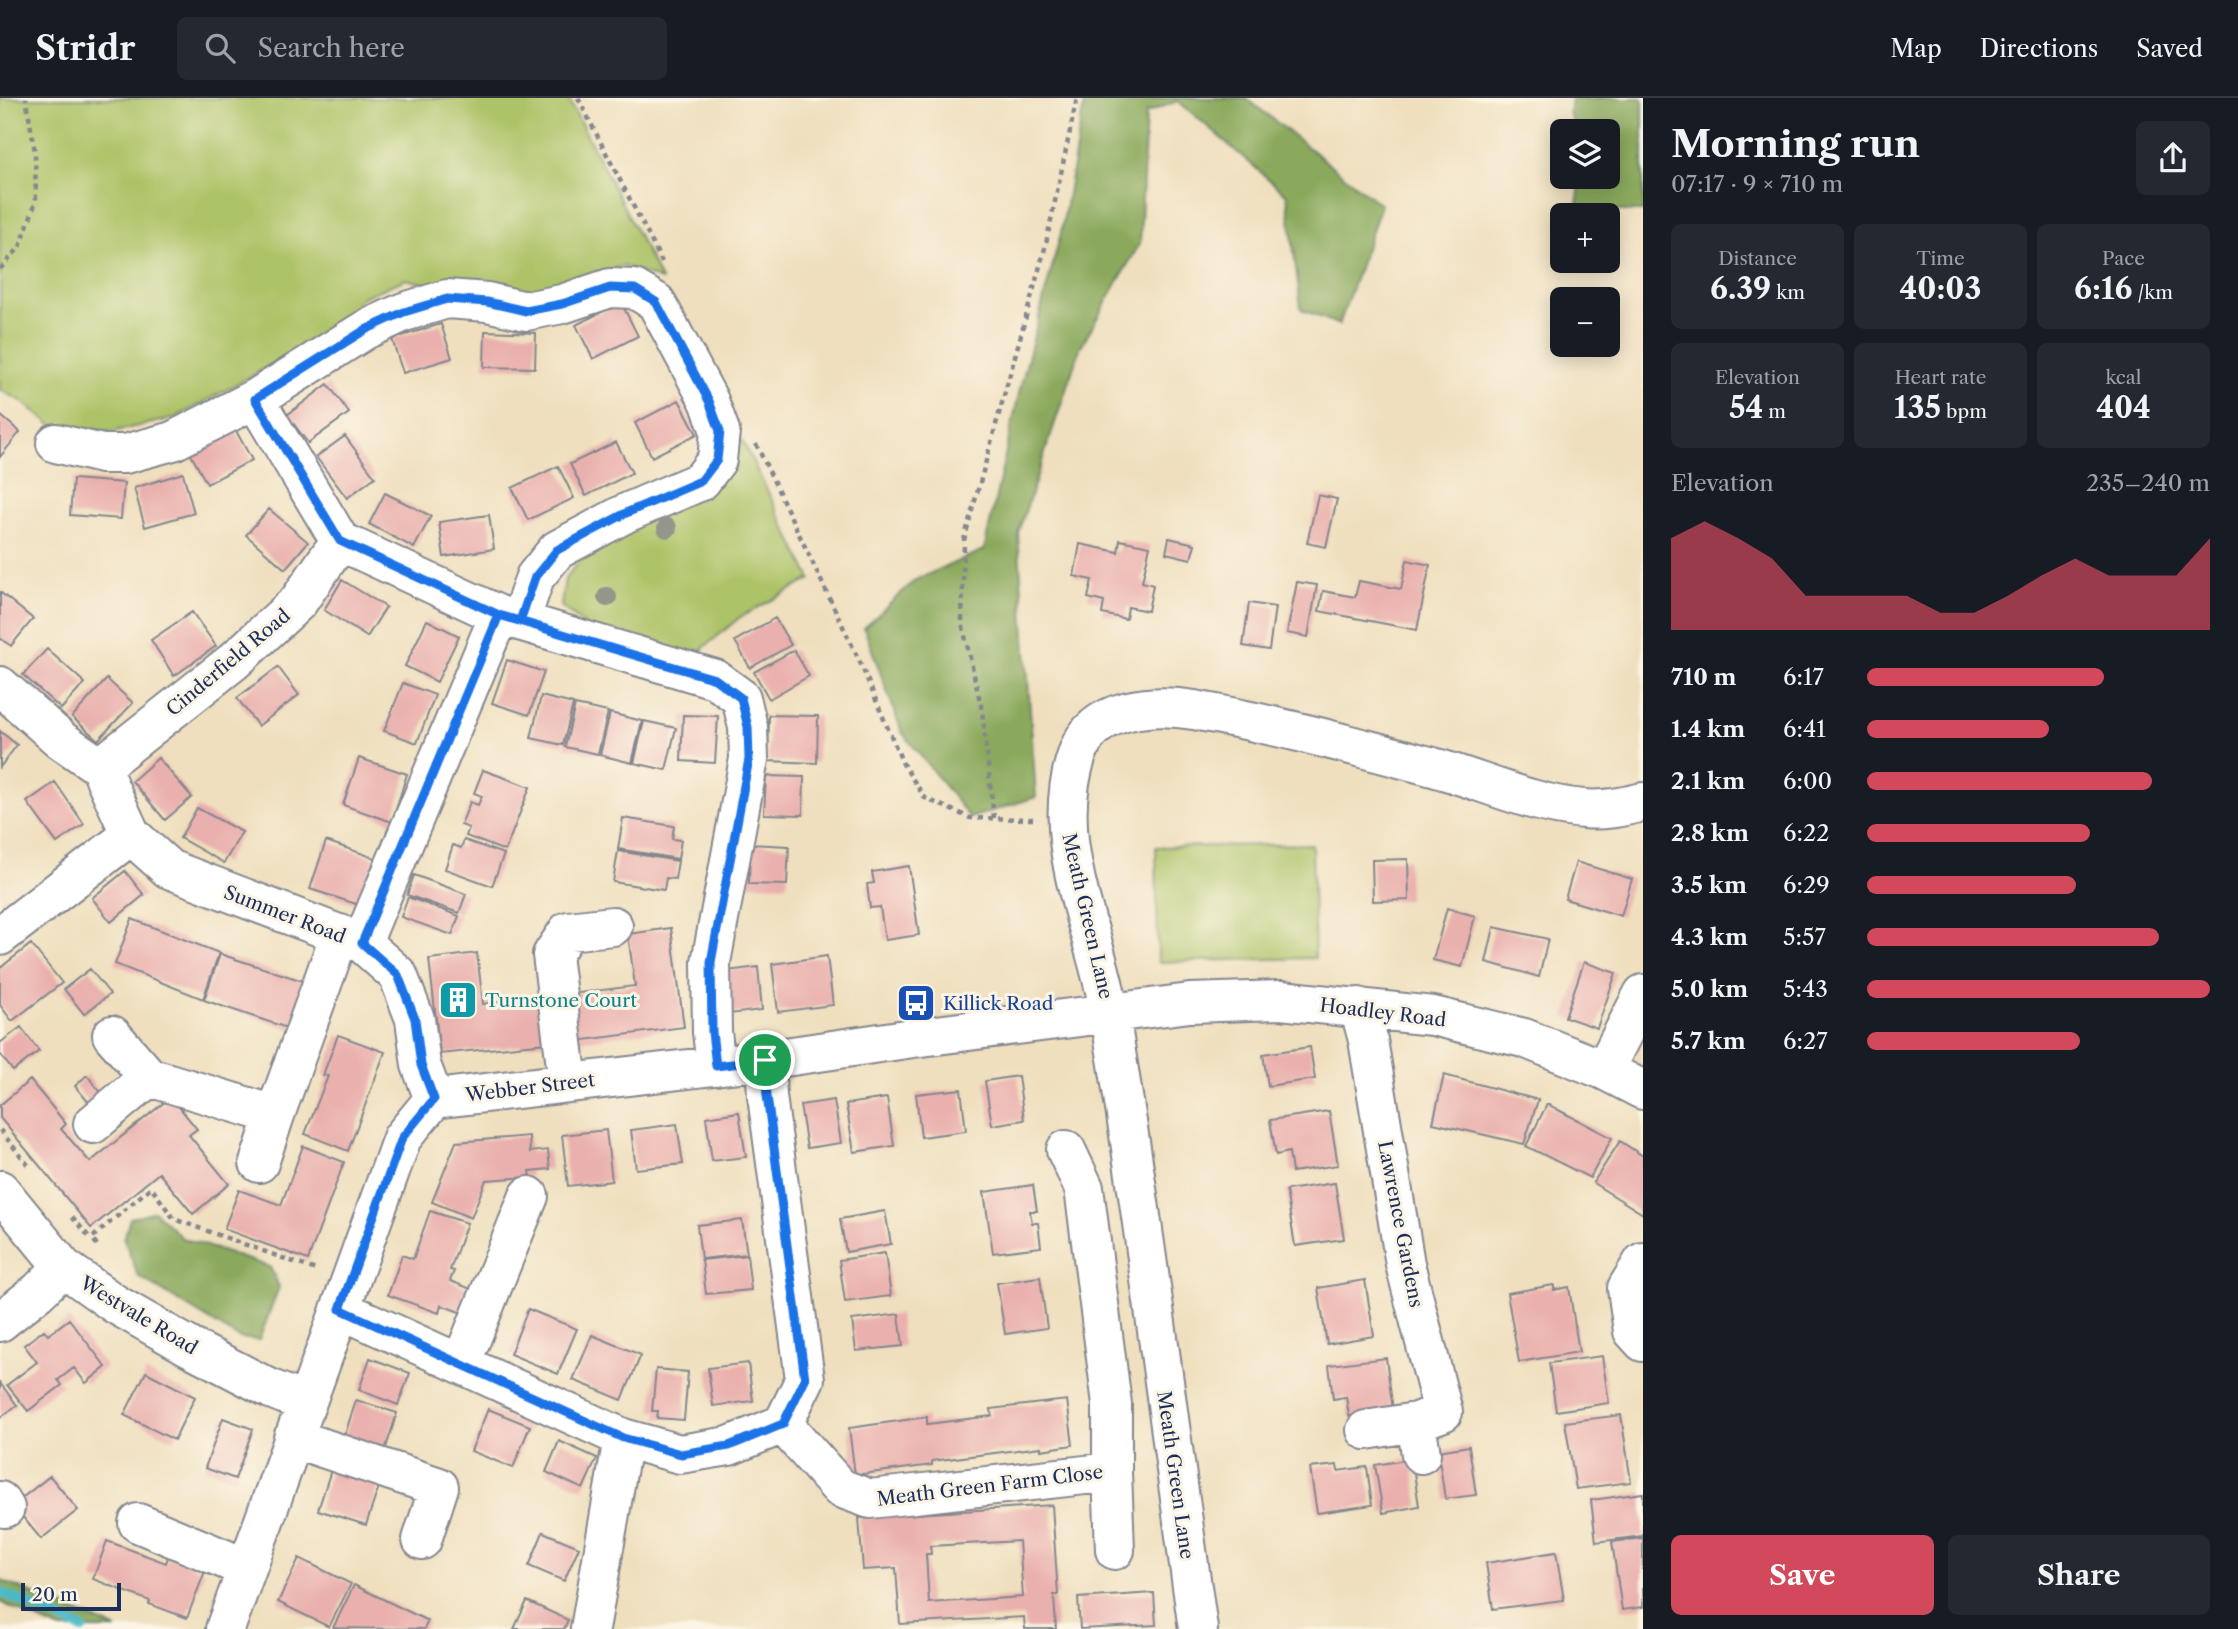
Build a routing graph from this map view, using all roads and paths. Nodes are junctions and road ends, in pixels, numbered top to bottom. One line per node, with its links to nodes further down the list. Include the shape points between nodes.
1 (26, 98): 4 (path, via 35,152 36,201 20,247)
2 (578, 98): 5 (path)
3 (1077, 98): 14 (path, via 1045,248 964,540 962,623 982,710)
4 (0, 269)
5 (668, 274)
6 (255, 399): 7 (street, via 173,442 125,454 102,454); 9 (street); 10 (street, via 365,330 447,299 526,311 610,288 635,289 656,302 709,401 720,431 717,460 701,481 626,513 557,550)
7 (56, 443)
8 (755, 443): 14 (path, via 859,660 903,764 925,798 970,818)
9 (340, 541): 10 (street); 12 (street, Cinderfield Road, via 298,602 234,661)
10 (510, 618): 19 (street); 25 (street, via 715,679 741,698 749,759 711,962)
11 (0, 686): 12 (street)
12 (100, 768): 16 (street)
13 (1643, 802): 15 (street, Meath Green Lane, via 1616,809 1556,806 1303,733 1164,706 1112,716 1092,729 1078,750)
14 (994, 818): 15 (path)
15 (1067, 820): 22 (street, Meath Green Lane, via 1069,849)
16 (131, 835): 18 (street); 19 (street, Summer Road, via 169,869)
17 (613, 926): 28 (street, via 568,931 552,955)
18 (0, 936)
19 (351, 939): 30 (street, Summer Road, via 398,975 415,1019 421,1065); 31 (street)
20 (1643, 994): 26 (street)
21 (1359, 1007): 22 (street, Hoadley Road, via 1268,1001 1189,1003); 26 (street, Hoadley Road, via 1433,1016 1524,1038); 47 (street, Lawrence Gardens, via 1405,1264 1443,1412 1419,1438)
22 (1110, 1013): 24 (street, Webber Street); 56 (street, Meath Green Lane)
23 (112, 1035): 27 (street)
24 (765, 1060): 25 (street, Webber Street); 46 (street, via 805,1379)
25 (716, 1066): 28 (street, Webber Street)
26 (1604, 1070): 29 (street, Hoadley Road)
27 (149, 1077): 31 (street); 32 (street)
28 (568, 1082): 30 (street, Webber Street)
29 (1643, 1090)
30 (434, 1099): 41 (street, via 402,1138)
31 (275, 1115): 34 (street)
32 (93, 1124)
33 (1066, 1150): 49 (street, Meath Green Farm Close, via 1084,1188 1112,1404)
34 (259, 1163)
35 (0, 1190): 39 (street, Westvale Road)
36 (529, 1196): 44 (street)
37 (92, 1238): 40 (path, via 151,1187 174,1219)
38 (1643, 1262): 43 (street, via 1627,1288 1633,1331)
39 (63, 1268): 42 (street); 45 (street, Westvale Road, via 115,1304 271,1389)
40 (316, 1270)
41 (340, 1309): 44 (street); 45 (street)
42 (0, 1322)
43 (1643, 1342)
44 (461, 1364): 48 (street)
45 (299, 1420): 51 (street, Westvale Road, via 439,1487); 53 (street)
46 (783, 1424): 48 (street, via 729,1446 681,1454); 49 (street, Meath Green Farm Close, via 840,1488 870,1499)
47 (1366, 1430)
48 (623, 1438): 55 (street)
49 (1112, 1472): 52 (street)
50 (138, 1523): 53 (street)
51 (422, 1540)
52 (1115, 1550)
53 (246, 1568): 54 (street)
54 (225, 1629)
55 (590, 1629)
56 (1198, 1629)

